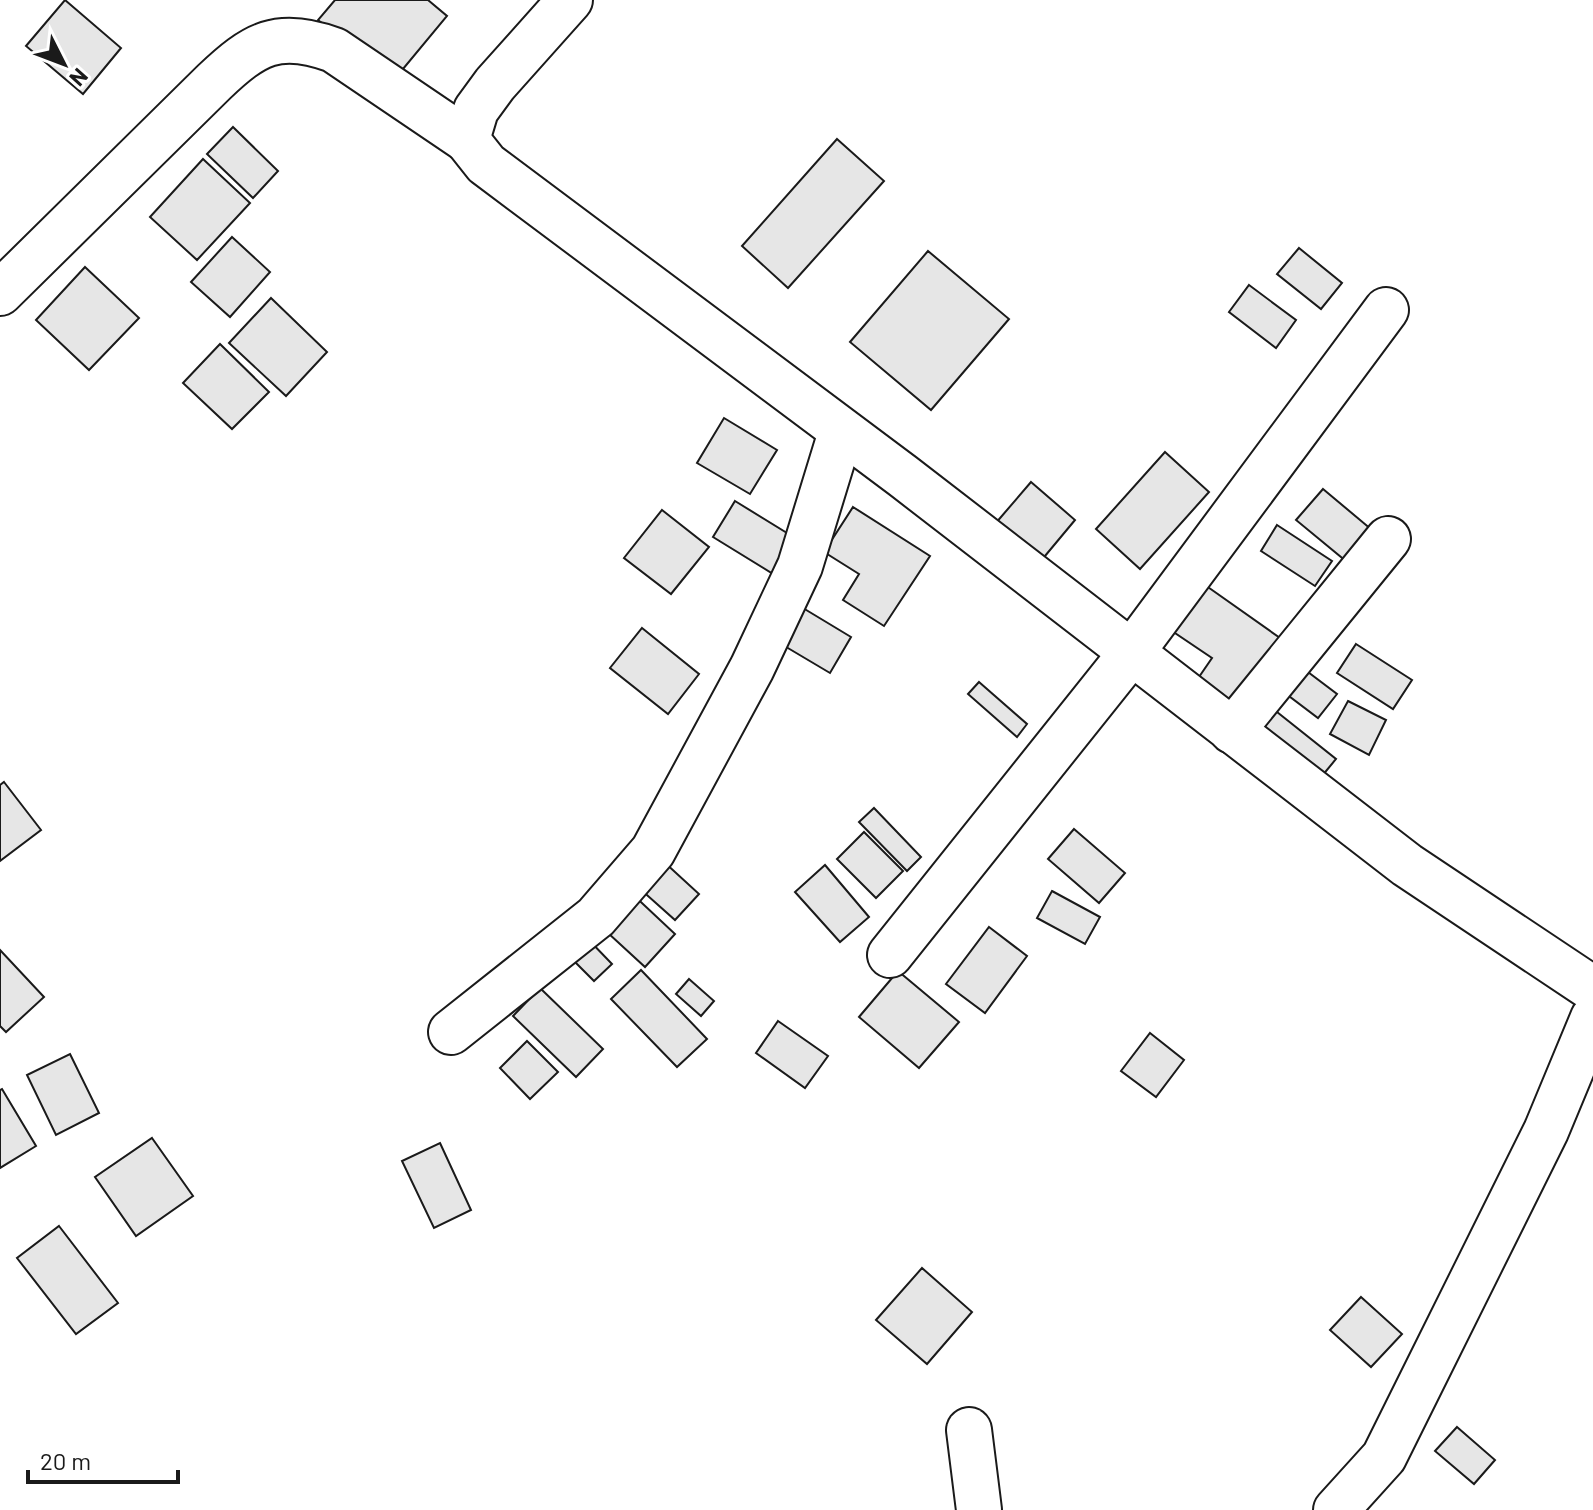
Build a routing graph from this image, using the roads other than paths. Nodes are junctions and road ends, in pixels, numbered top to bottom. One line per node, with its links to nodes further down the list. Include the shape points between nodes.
1 (570, 0): 2 (street, via 495,84 476,110)
2 (467, 140): 3 (street, via 334,50 313,42 268,42 246,52 178,115); 5 (street, via 486,164)
3 (0, 293)
4 (1386, 310): 7 (street)
5 (841, 432): 7 (street); 12 (street, via 800,566 752,668 653,851 596,917)
6 (1388, 539): 8 (street)
7 (1132, 652): 8 (street); 9 (street)
8 (1232, 731): 10 (street, via 1407,865)
9 (890, 955)
10 (1593, 989)
11 (1593, 1018): 15 (street, via 1546,1131 1384,1457)
12 (451, 1032)
13 (969, 1430): 14 (street)
14 (979, 1510)
15 (1336, 1510)

